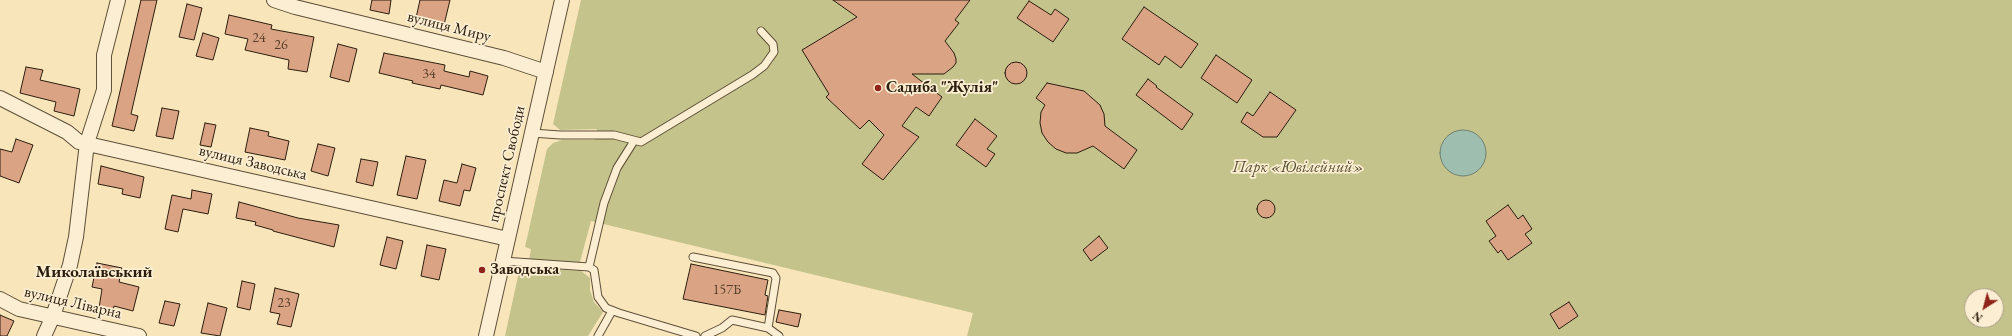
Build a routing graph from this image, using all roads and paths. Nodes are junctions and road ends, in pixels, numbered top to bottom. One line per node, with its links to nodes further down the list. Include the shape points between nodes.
1 (118, 0): 9 (street, via 104,55 104,90)
2 (274, 0): 5 (street, вулиця Миру, via 504,58)
3 (562, 0): 5 (street, проспект Свободи)
4 (761, 31): 8 (lane, via 773,44 774,52 764,66 641,142)
5 (546, 72): 7 (street, проспект Свободи)
6 (0, 98): 9 (street, вулиця Заводська)
7 (532, 133): 8 (lane, via 614,135); 10 (street, проспект Свободи)
8 (634, 141): 13 (lane, via 617,168 604,203)
9 (87, 144): 10 (street, вулиця Заводська); 16 (street, via 76,237 70,265)
10 (508, 239): 12 (street, проспект Свободи)
11 (693, 257): 17 (lane, via 773,273 776,278)
12 (503, 261): 13 (lane); 20 (street, проспект Свободи)
13 (589, 267): 15 (lane, via 594,270 598,297 606,308)
14 (0, 299): 16 (street, вулиця Ліварна, via 19,309)
15 (612, 311): 21 (lane); 22 (lane)
16 (53, 316): 18 (street); 19 (street, вулиця Ліварна)
17 (768, 328): 23 (lane, via 732,320); 24 (lane)
18 (44, 336)
19 (139, 336)
20 (486, 336)
21 (598, 336)
22 (696, 336)
23 (705, 336)
24 (779, 336)

